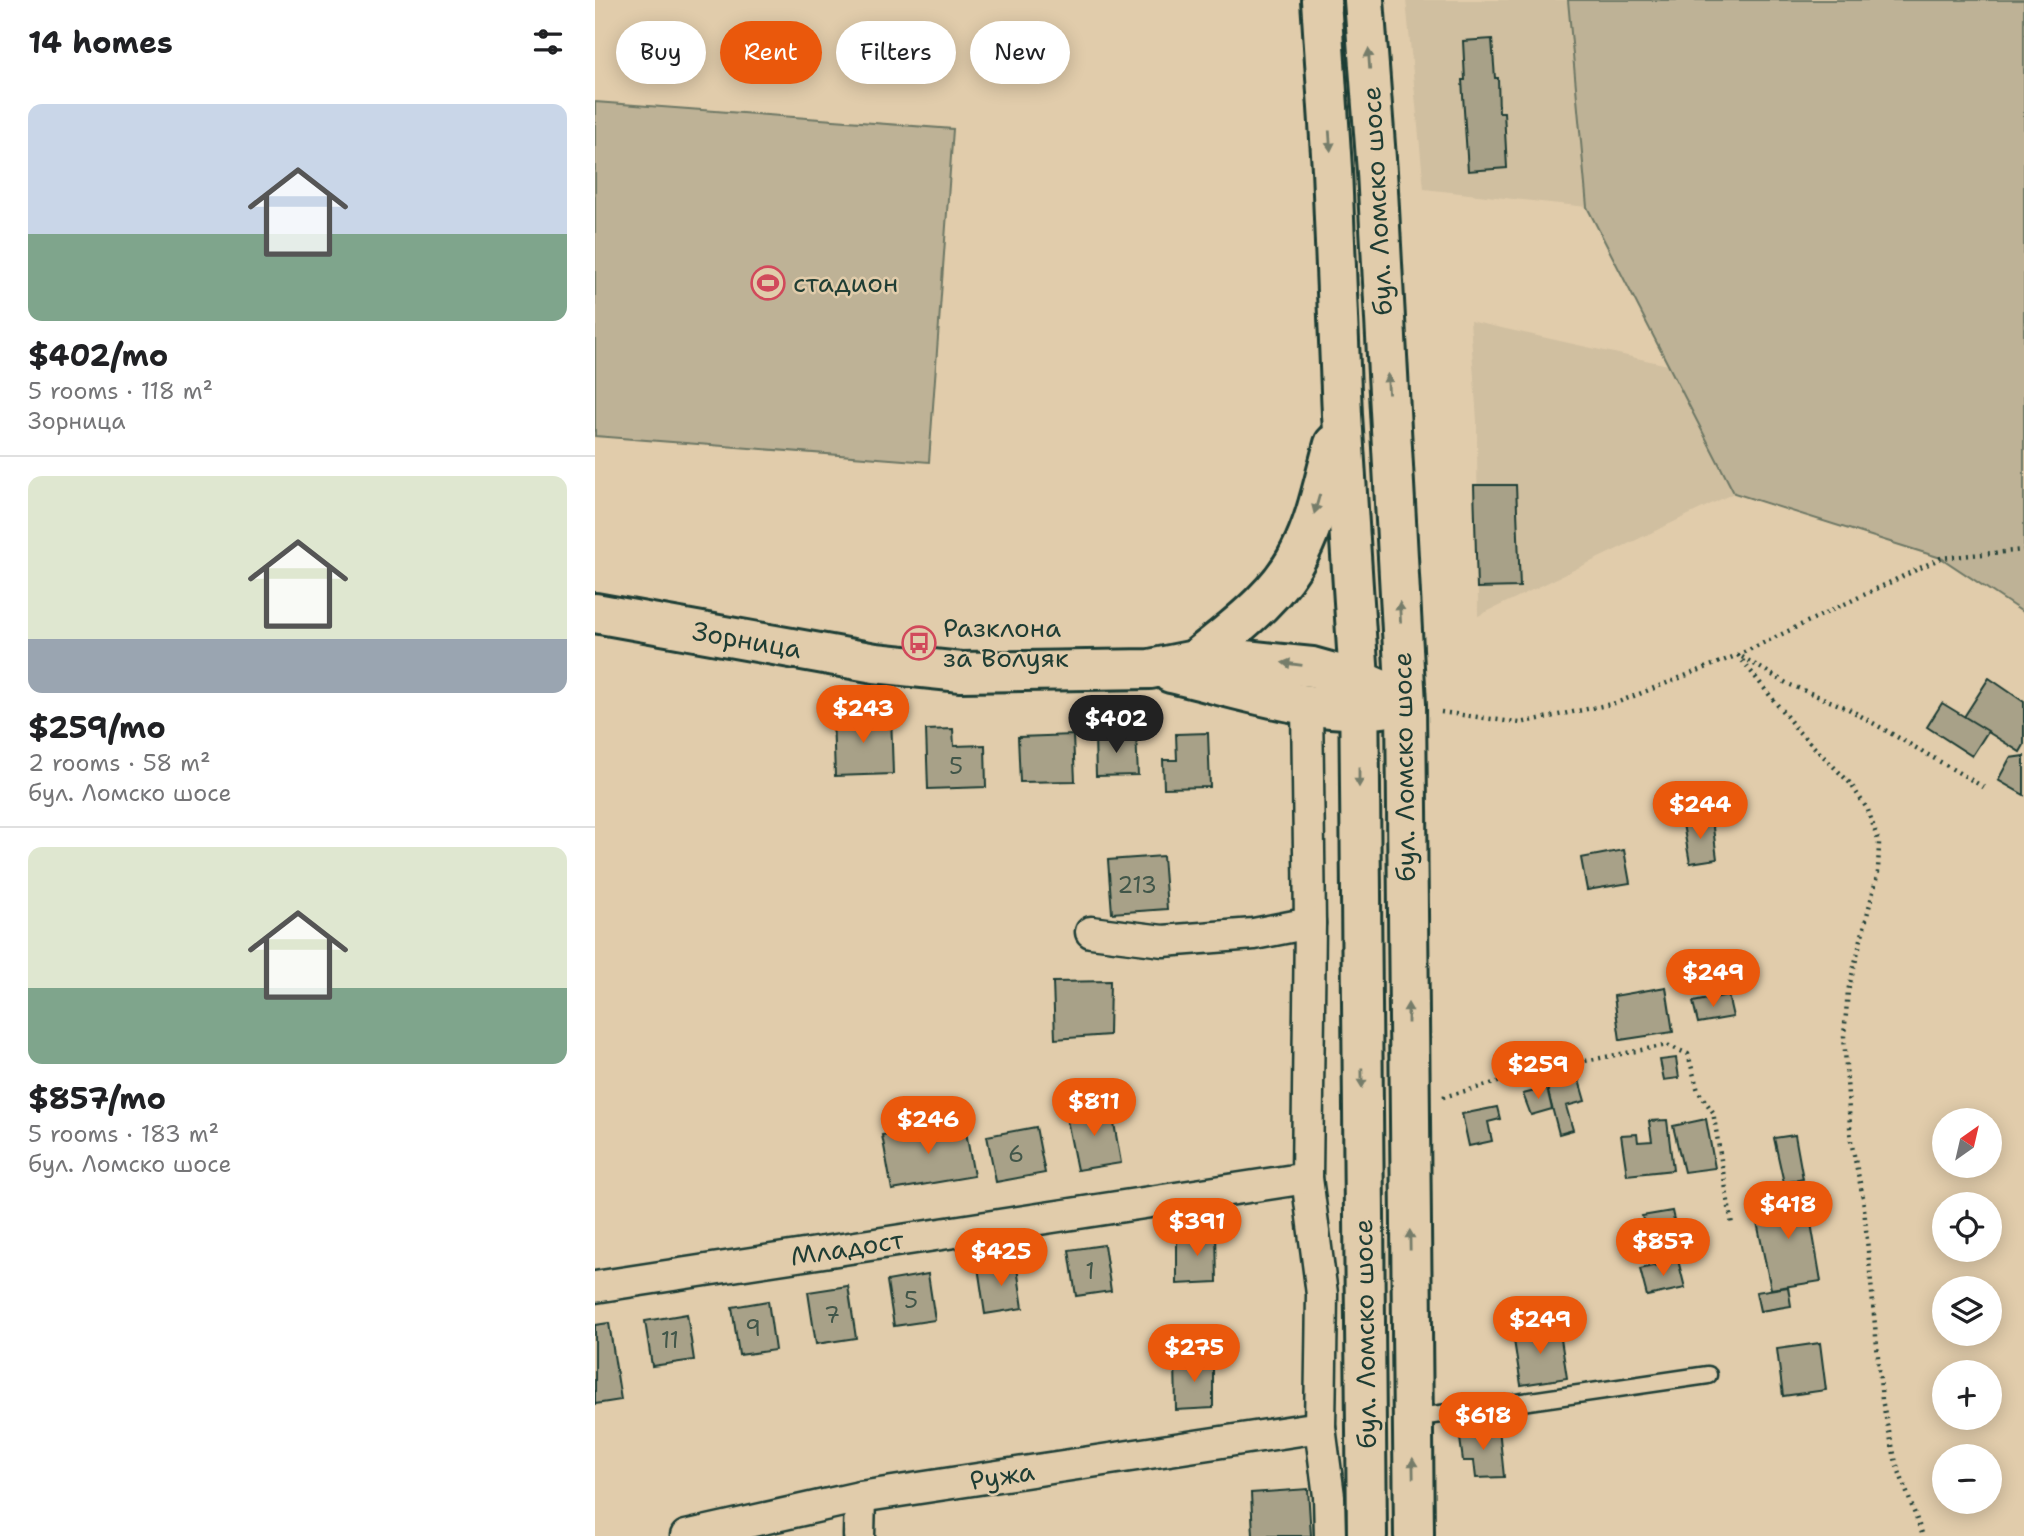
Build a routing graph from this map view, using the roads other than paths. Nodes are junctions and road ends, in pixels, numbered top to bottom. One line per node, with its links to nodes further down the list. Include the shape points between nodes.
1 (1321, 0): 3 (main road, бул. Ломско шосе, one-way to 3)
2 (1364, 0): 8 (main road, бул. Ломско шосе, one-way to 2)
3 (1342, 415): 5 (main road, one-way to 5, via 1300,554 1253,612); 7 (main road, бул. Ломско шосе)
4 (595, 612): 6 (main road, Зорница, via 875,663 961,672)
5 (1195, 660): 6 (main road, Зорница); 7 (main road, Зорница, one-way to 5, via 1312,667 1264,660)
6 (1150, 669): 9 (main road, Зорница)
7 (1358, 694): 8 (main road, Зорница, via 1379,709); 9 (main road, Зорница); 21 (main road, бул. Ломско шосе, one-way to 21)
8 (1406, 704): 15 (main road, бул. Ломско шосе, one-way to 8)
9 (1307, 705): 10 (street)
10 (1310, 923): 11 (street, via 1254,934 1163,941); 12 (street)
11 (1091, 932)
12 (1307, 1178): 13 (street, Младост); 16 (street, via 1322,1294)
13 (595, 1287)
14 (1708, 1375): 15 (lane)
15 (1413, 1418): 22 (main road, бул. Ломско шосе, one-way to 15)
16 (1320, 1427): 17 (street, Ружа); 20 (street)
17 (860, 1497): 18 (street, Ружа); 19 (street)
18 (686, 1536)
19 (859, 1536)
20 (1330, 1536)
21 (1367, 1536)
22 (1414, 1536)

